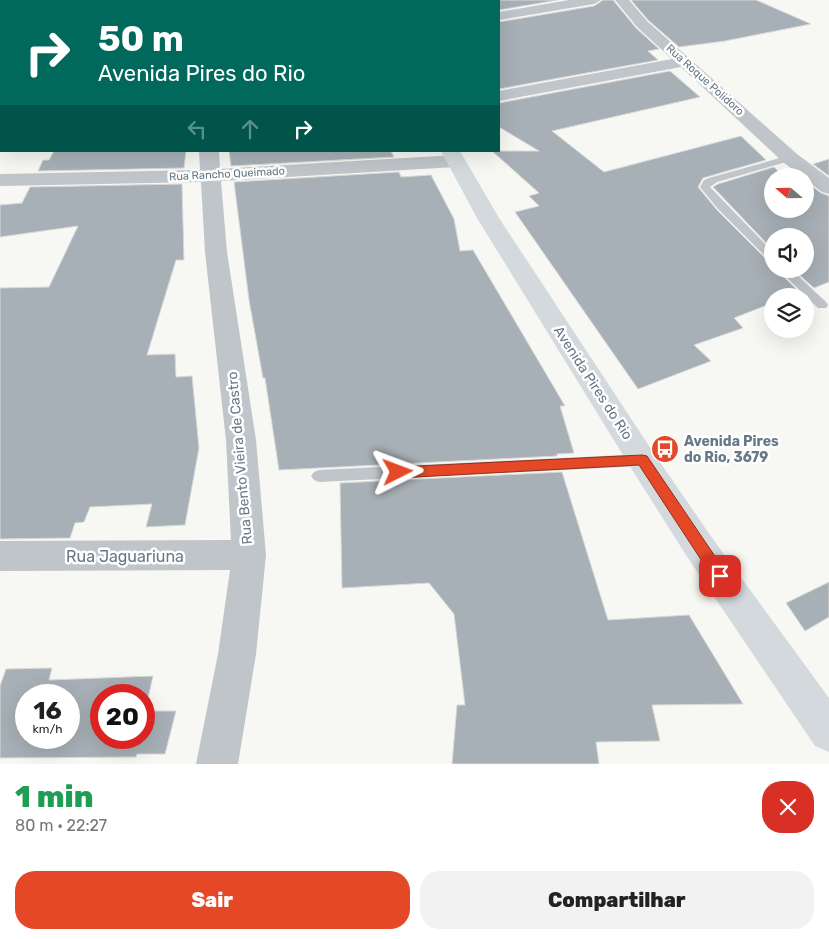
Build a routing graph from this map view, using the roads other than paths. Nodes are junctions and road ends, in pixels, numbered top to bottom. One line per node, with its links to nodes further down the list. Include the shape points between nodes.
1 (594, 0): 3 (street)
2 (622, 0): 4 (street, Rua Roque Polidoro, via 642,24)
3 (500, 16)
4 (684, 62): 5 (street); 7 (street, Rua Roque Polidoro)
5 (500, 96)
6 (452, 156): 8 (street, Rua Rancho Queimado); 14 (main road, Avenida Pires do Rio)
7 (790, 158): 10 (street, Rua Roque Polidoro); 11 (lane, via 708,182 705,187)
8 (210, 164): 9 (street, Rua Rancho Queimado); 16 (street, Rua Bento Vieira de Castro, via 216,252 241,440)
9 (0, 180)
10 (829, 188)
11 (764, 249)
12 (794, 278): 13 (lane)
13 (822, 305)
14 (642, 460): 15 (lane); 18 (main road, Avenida Pires do Rio)
15 (319, 476)
16 (249, 555): 17 (street, Rua Jaguariuna); 19 (street, Rua Bento Vieira de Castro, via 237,654)
17 (0, 556)
18 (829, 732)
19 (217, 764)

